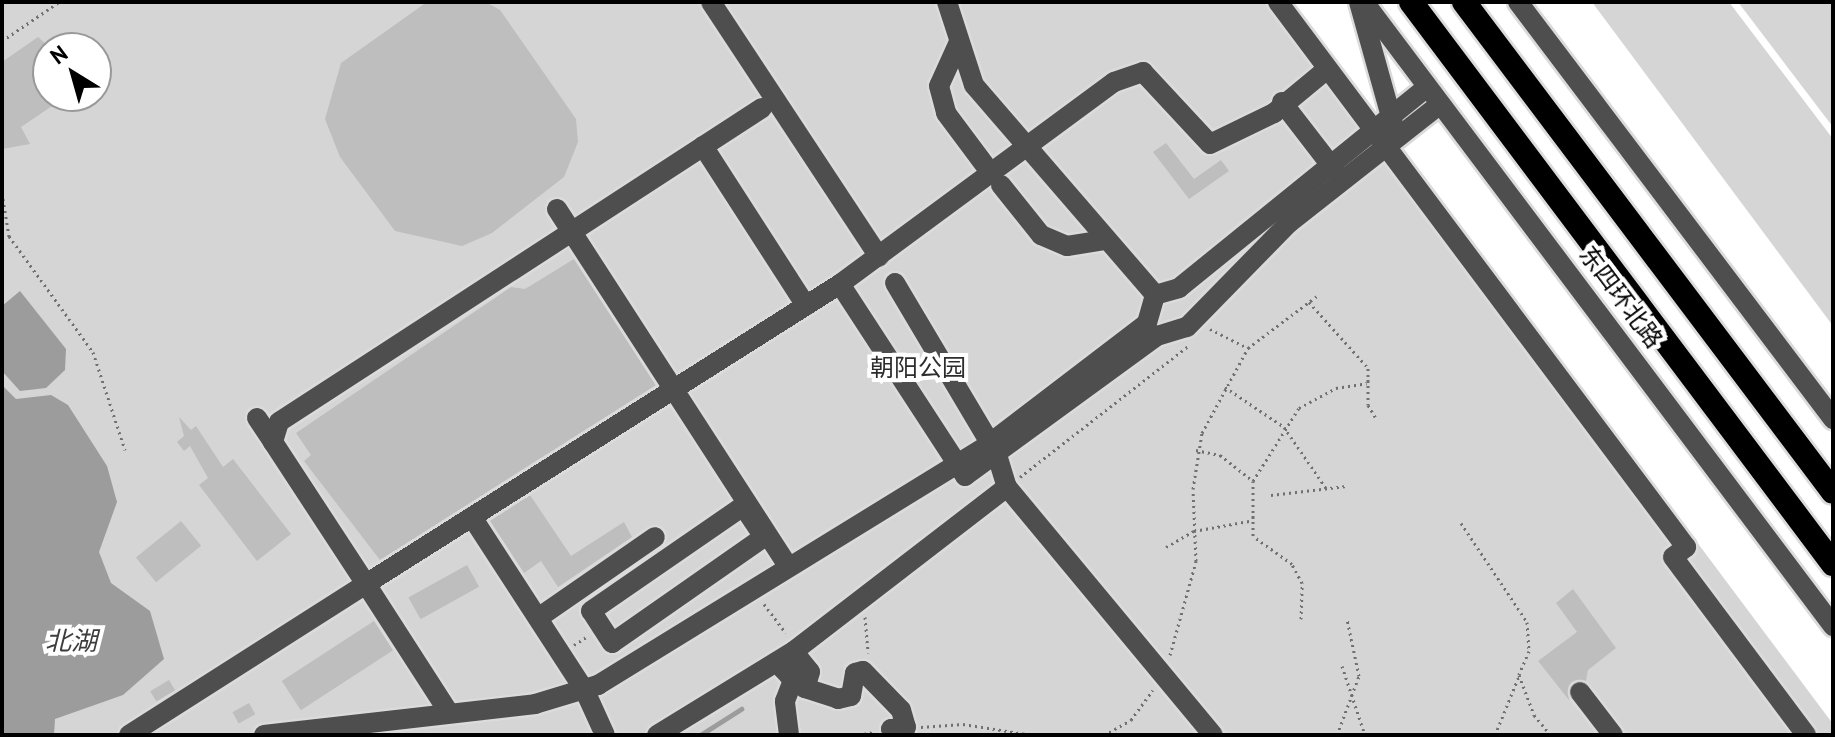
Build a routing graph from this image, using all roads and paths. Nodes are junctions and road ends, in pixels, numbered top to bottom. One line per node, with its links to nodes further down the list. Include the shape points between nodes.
1 (59, 2): 9 (path)
2 (711, 2): 27 (street)
3 (947, 2): 10 (street)
4 (1278, 2): 11 (street)
5 (1361, 2): 12 (street, 东四环北路); 16 (street)
6 (1411, 2): 62 (highway, 东四环北路)
7 (1464, 2): 54 (highway)
8 (1518, 2): 42 (street)
9 (2, 41)
10 (959, 42): 18 (street, via 974,85); 20 (street, via 939,86 946,113)
11 (1326, 70): 13 (street); 16 (street)
12 (1426, 88): 14 (street, 东四环北路); 16 (street)
13 (1282, 102): 18 (street, via 1222,142 1201,143 1139,72); 19 (street)
14 (1440, 104): 16 (street); 70 (street, 东四环北路)
15 (762, 108): 17 (street)
16 (1387, 131): 19 (street); 21 (street); 97 (street, via 1686,547 1673,557)
17 (703, 146): 25 (street); 34 (street)
18 (1026, 148): 26 (street); 27 (street)
19 (1328, 162): 21 (street); 30 (street)
20 (984, 164)
21 (1344, 182): 35 (street)
22 (1001, 185): 26 (street, via 1041,235 1067,246)
23 (2, 193): 47 (path, via 9,236 93,352)
24 (557, 209): 25 (street)
25 (573, 232): 39 (street); 45 (street, via 279,422)
26 (1106, 240): 31 (street)
27 (879, 257): 29 (street)
28 (895, 283): 46 (street)
29 (840, 284): 34 (street); 49 (street)
30 (1179, 288): 31 (street); 35 (street, via 1195,303)
31 (1155, 295): 36 (street)
32 (1317, 296): 33 (path)
33 (1309, 302): 37 (path); 38 (path, via 1361,357)
34 (806, 306): 39 (street, via 715,372)
35 (1196, 319): 36 (street)
36 (1152, 329): 46 (street)
37 (1248, 348): 40 (path); 52 (path, via 1211,328)
38 (1367, 383): 43 (path); 44 (path, via 1311,401)
39 (672, 387): 56 (street); 63 (street)
40 (1225, 387): 44 (path); 48 (path)
41 (257, 418): 45 (street)
42 (1833, 419)
43 (1377, 420)
44 (1284, 427): 50 (path); 53 (path)
45 (273, 442): 64 (street)
46 (993, 449): 49 (street); 52 (street)
47 (125, 450)
48 (1196, 450): 50 (path, via 1220,455); 59 (path)
49 (954, 464): 63 (street)
50 (1253, 481): 57 (path)
51 (1346, 486): 53 (path)
52 (1007, 487): 66 (street); 76 (street)
53 (1326, 488): 55 (path)
54 (1833, 492)
55 (1271, 495)
56 (472, 517): 64 (street); 67 (street)
57 (1250, 520): 59 (path); 68 (path, via 1253,536 1297,573)
58 (1461, 523): 75 (path, via 1527,622 1529,651)
59 (1194, 531): 61 (path); 76 (path, via 1185,616)
60 (655, 537): 67 (street)
61 (1166, 547)
62 (1833, 564)
63 (788, 566): 65 (street)
64 (366, 584): 81 (street); 82 (street)
65 (752, 588): 72 (path); 78 (street)
66 (867, 593): 72 (street); 77 (path)
67 (538, 618): 73 (street)
68 (1301, 619)
69 (1347, 619): 80 (path, via 1358,658)
70 (1833, 626)
71 (602, 628): 71 (street, via 591,611 743,506 764,537 612,643); 73 (path)
72 (800, 646): 87 (street, via 717,705)
73 (560, 653): 78 (street)
74 (1342, 666): 80 (path)
75 (1519, 675): 94 (path); 95 (path, via 1534,715)
76 (1161, 679): 84 (street); 91 (path, via 1131,720)
77 (875, 682): 83 (street, via 901,710 906,727); 88 (street, via 855,673 851,696 838,699 805,688 810,672 798,657 783,669 793,680 785,701)
78 (585, 691): 81 (street); 86 (street)
79 (1580, 692): 96 (street)
80 (1356, 693): 92 (path); 93 (path)
81 (449, 713): 85 (street)
82 (142, 732)
83 (892, 732): 89 (path); 90 (path, via 963,724)
84 (1205, 733)
85 (264, 735)
86 (605, 735)
87 (657, 735)
88 (789, 735)
89 (858, 735)
90 (1032, 735)
91 (1104, 735)
92 (1337, 735)
93 (1365, 735)
94 (1495, 735)
95 (1551, 735)
96 (1613, 735)
97 (1806, 735)

